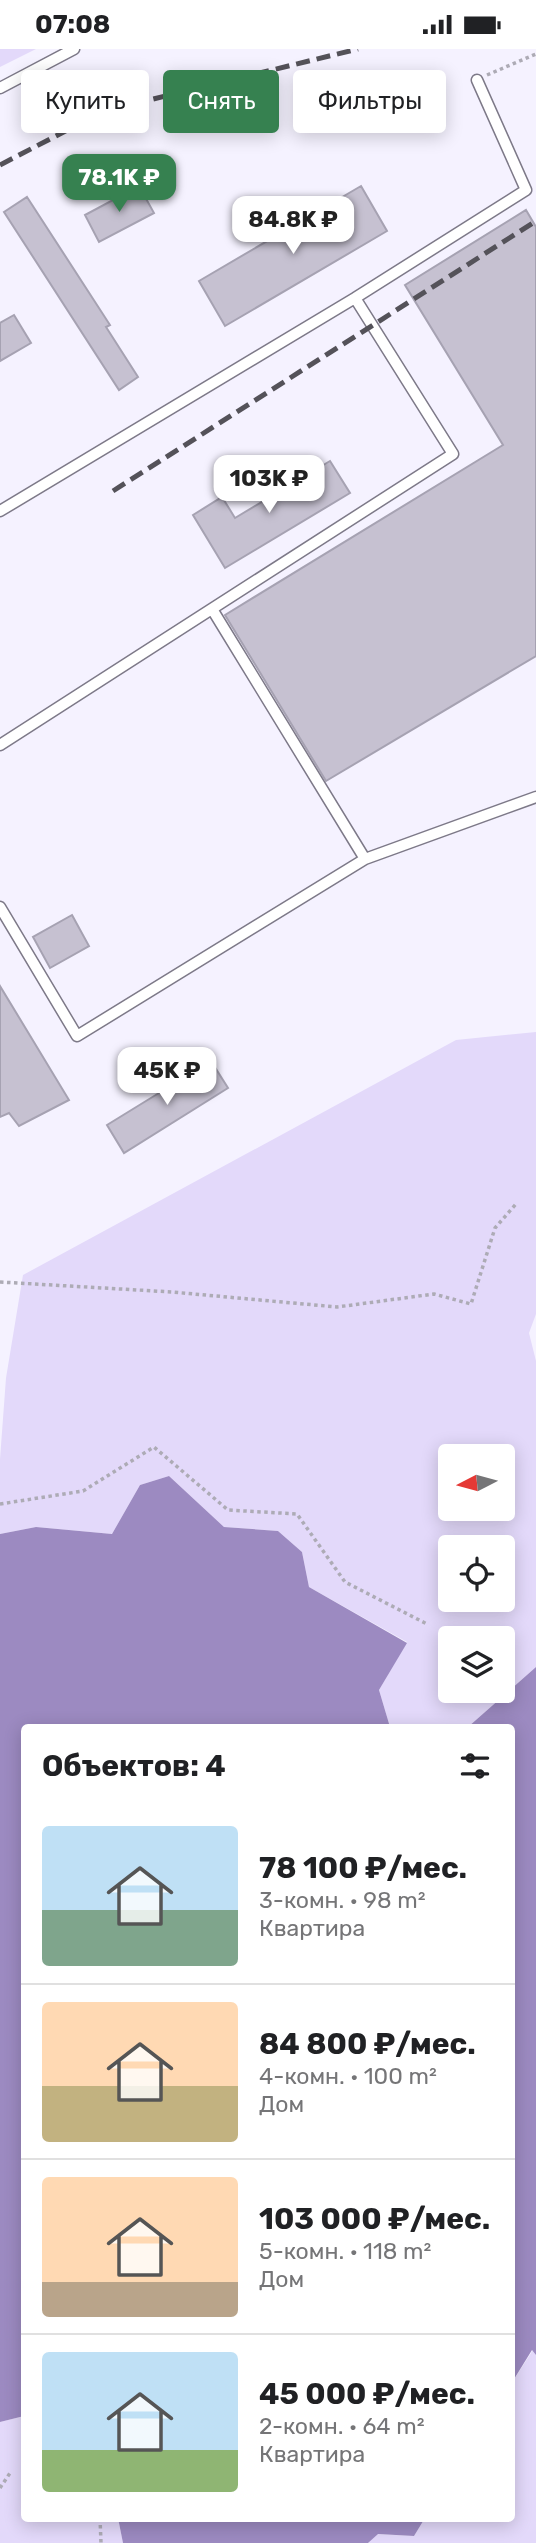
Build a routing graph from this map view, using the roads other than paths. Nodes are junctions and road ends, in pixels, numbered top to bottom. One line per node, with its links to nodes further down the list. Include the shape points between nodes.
1 (74, 49): 3 (lane)
2 (477, 80): 4 (lane, via 526,190)
3 (0, 88)
4 (355, 298): 5 (lane); 6 (lane, via 453,454)
5 (0, 511)
6 (212, 609): 7 (lane); 9 (lane)
7 (0, 745)
8 (536, 797): 9 (lane)
9 (365, 859): 10 (lane, via 77,1036)
10 (0, 907)

